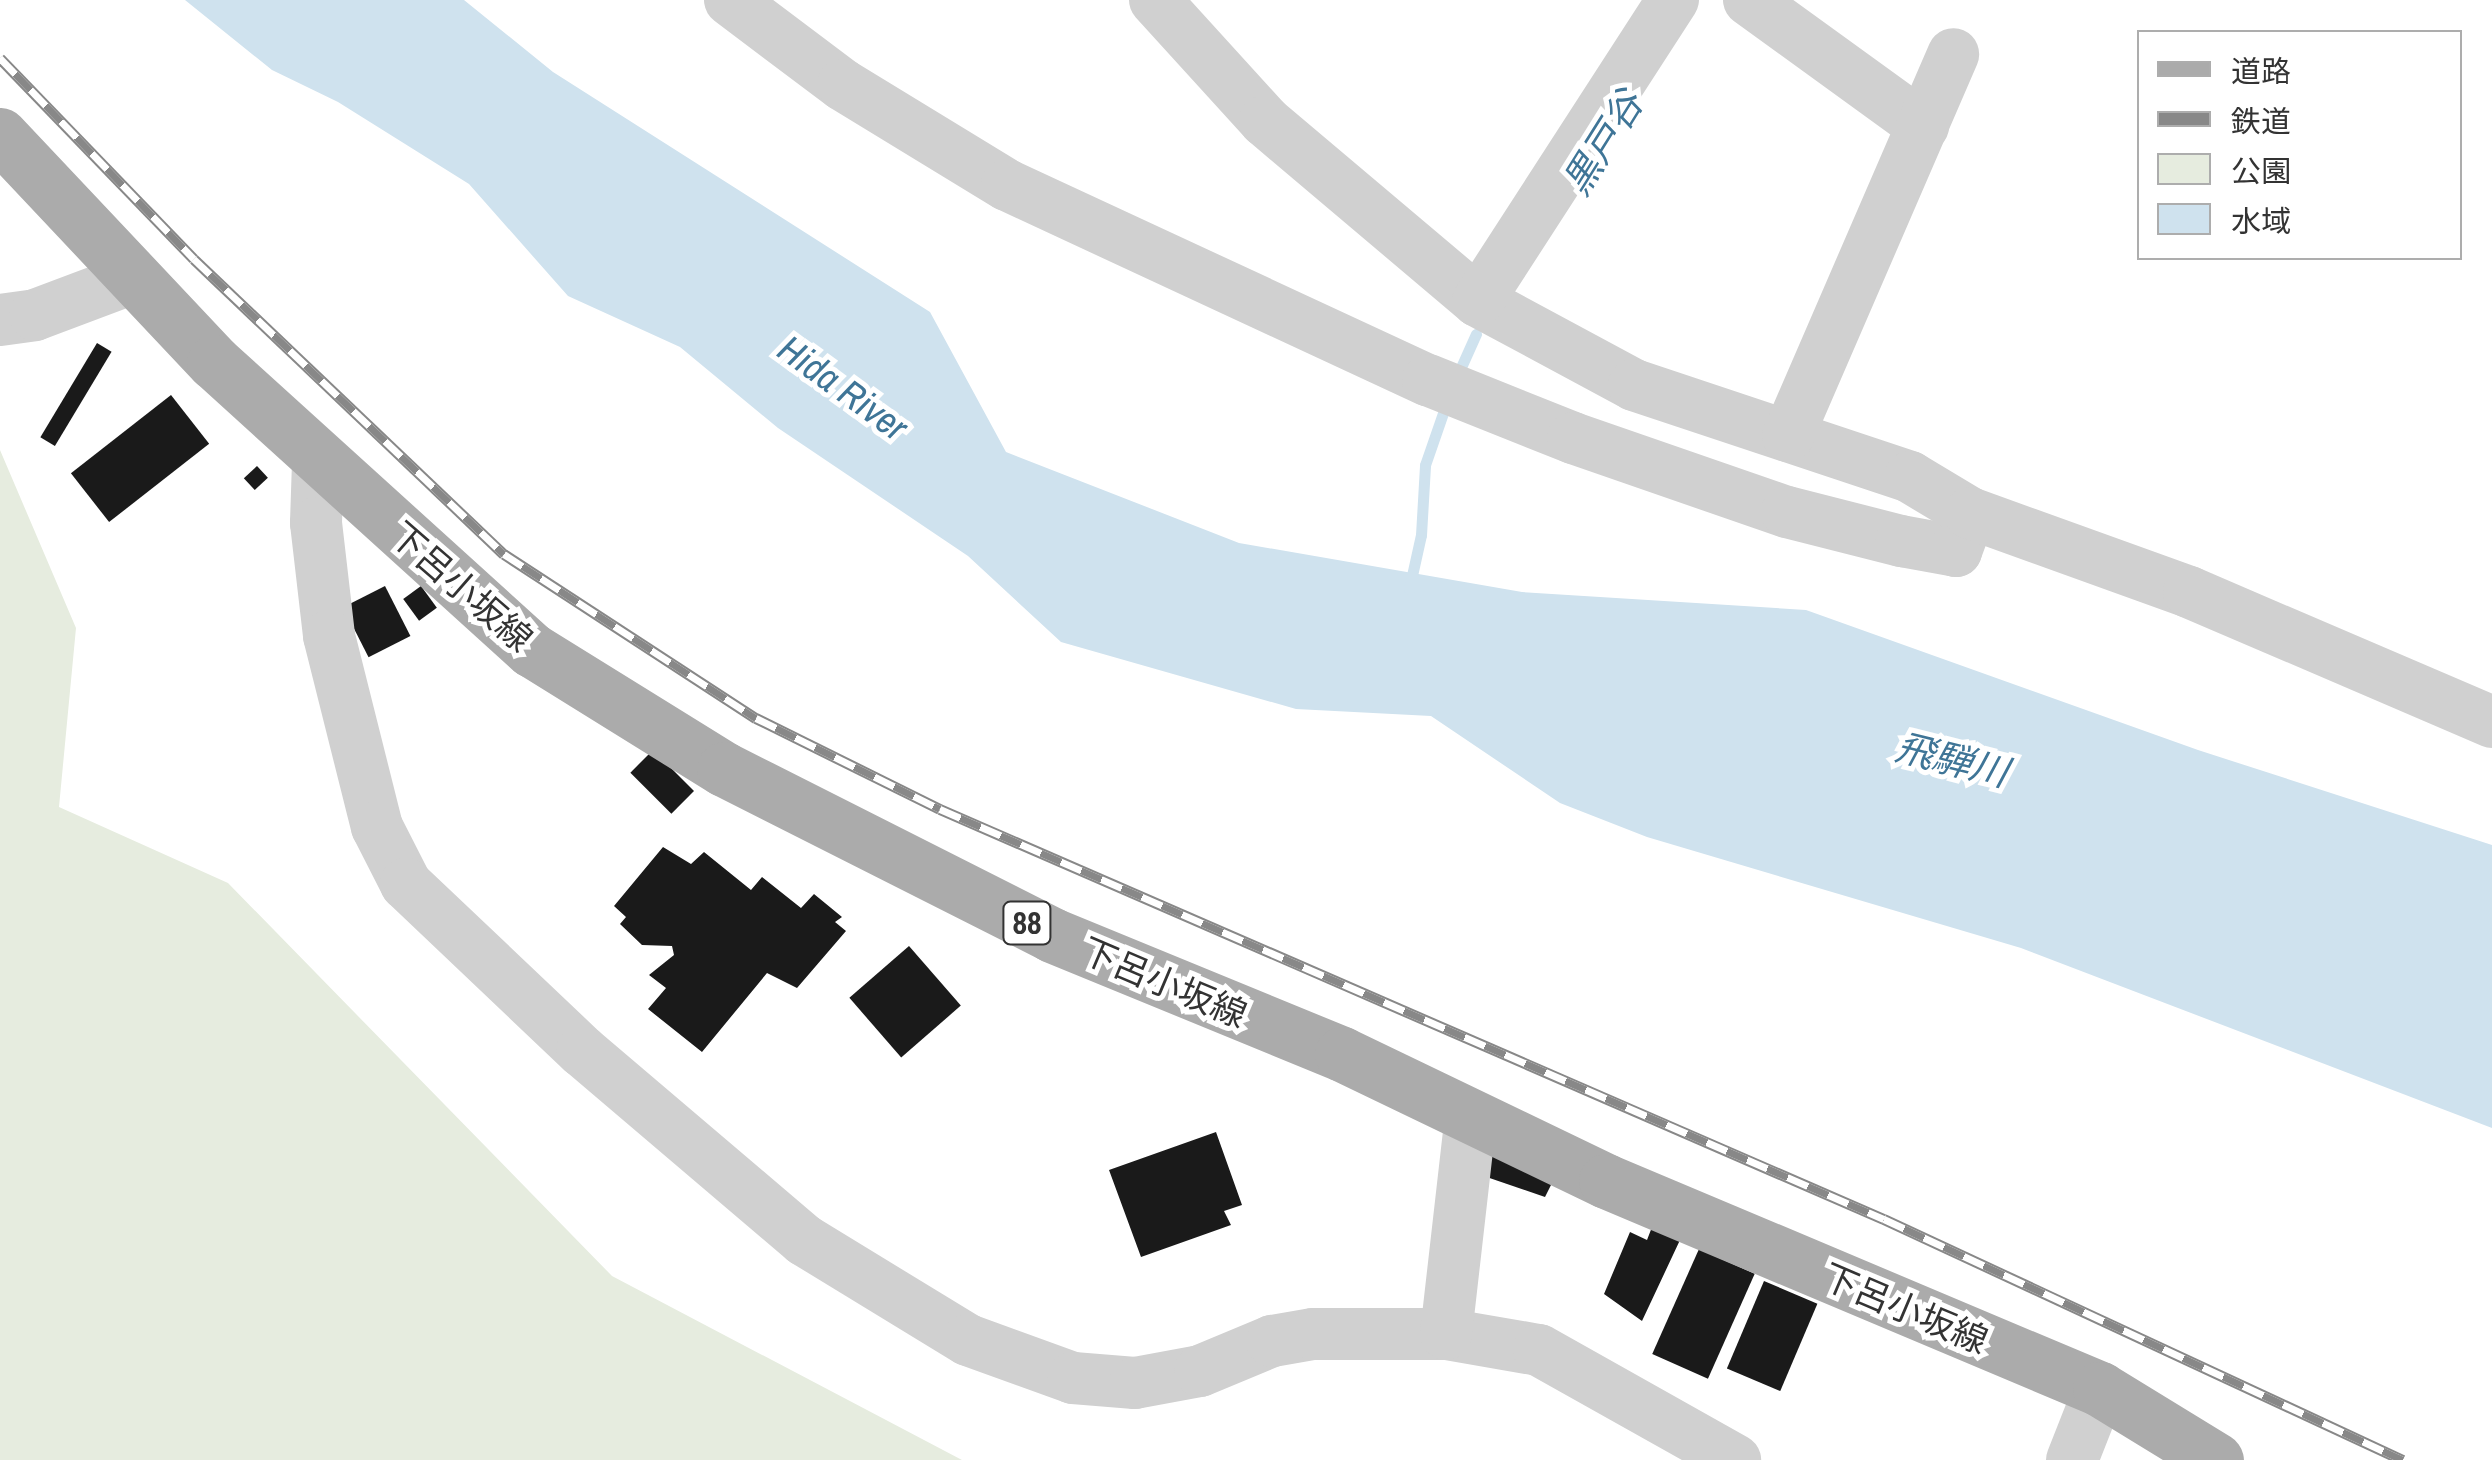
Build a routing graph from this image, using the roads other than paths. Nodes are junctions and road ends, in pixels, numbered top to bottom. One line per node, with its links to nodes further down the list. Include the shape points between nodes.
1 (730, 0): 13 (street, via 843,85 1007,185 1446,387 1787,512 1902,541 1956,551)
2 (1155, 0): 9 (street, via 1265,120)
3 (1673, 0): 9 (street)
4 (1749, 0): 6 (street)
5 (1953, 54): 6 (street)
6 (1923, 126): 11 (street)
7 (0, 135): 8 (main road, 下呂小坂線 / 88)
8 (132, 280): 10 (street, via 34,316); 12 (main road, 下呂小坂線 / 88)
9 (1478, 301): 11 (street, via 1634,385)
10 (0, 320)
11 (1788, 436): 13 (street, via 1910,477)
12 (318, 462): 15 (main road, 下呂小坂線 / 88, via 532,650 724,769 1052,936 1342,1054); 16 (street, via 316,523 328,636 377,827 406,884 582,1050 804,1240 968,1340 1073,1378 1135,1383 1313,1334)
13 (1970, 513): 14 (street, via 2189,592)
14 (2492, 722)
15 (1471, 1116): 16 (street); 17 (main road, 下呂小坂線 / 88, via 1624,1188)
16 (1446, 1334): 18 (street, via 1539,1350)
17 (2100, 1389): 19 (street); 20 (main road, 下呂小坂線 / 88)
18 (1735, 1460)
19 (2072, 1460)
20 (2216, 1460)

